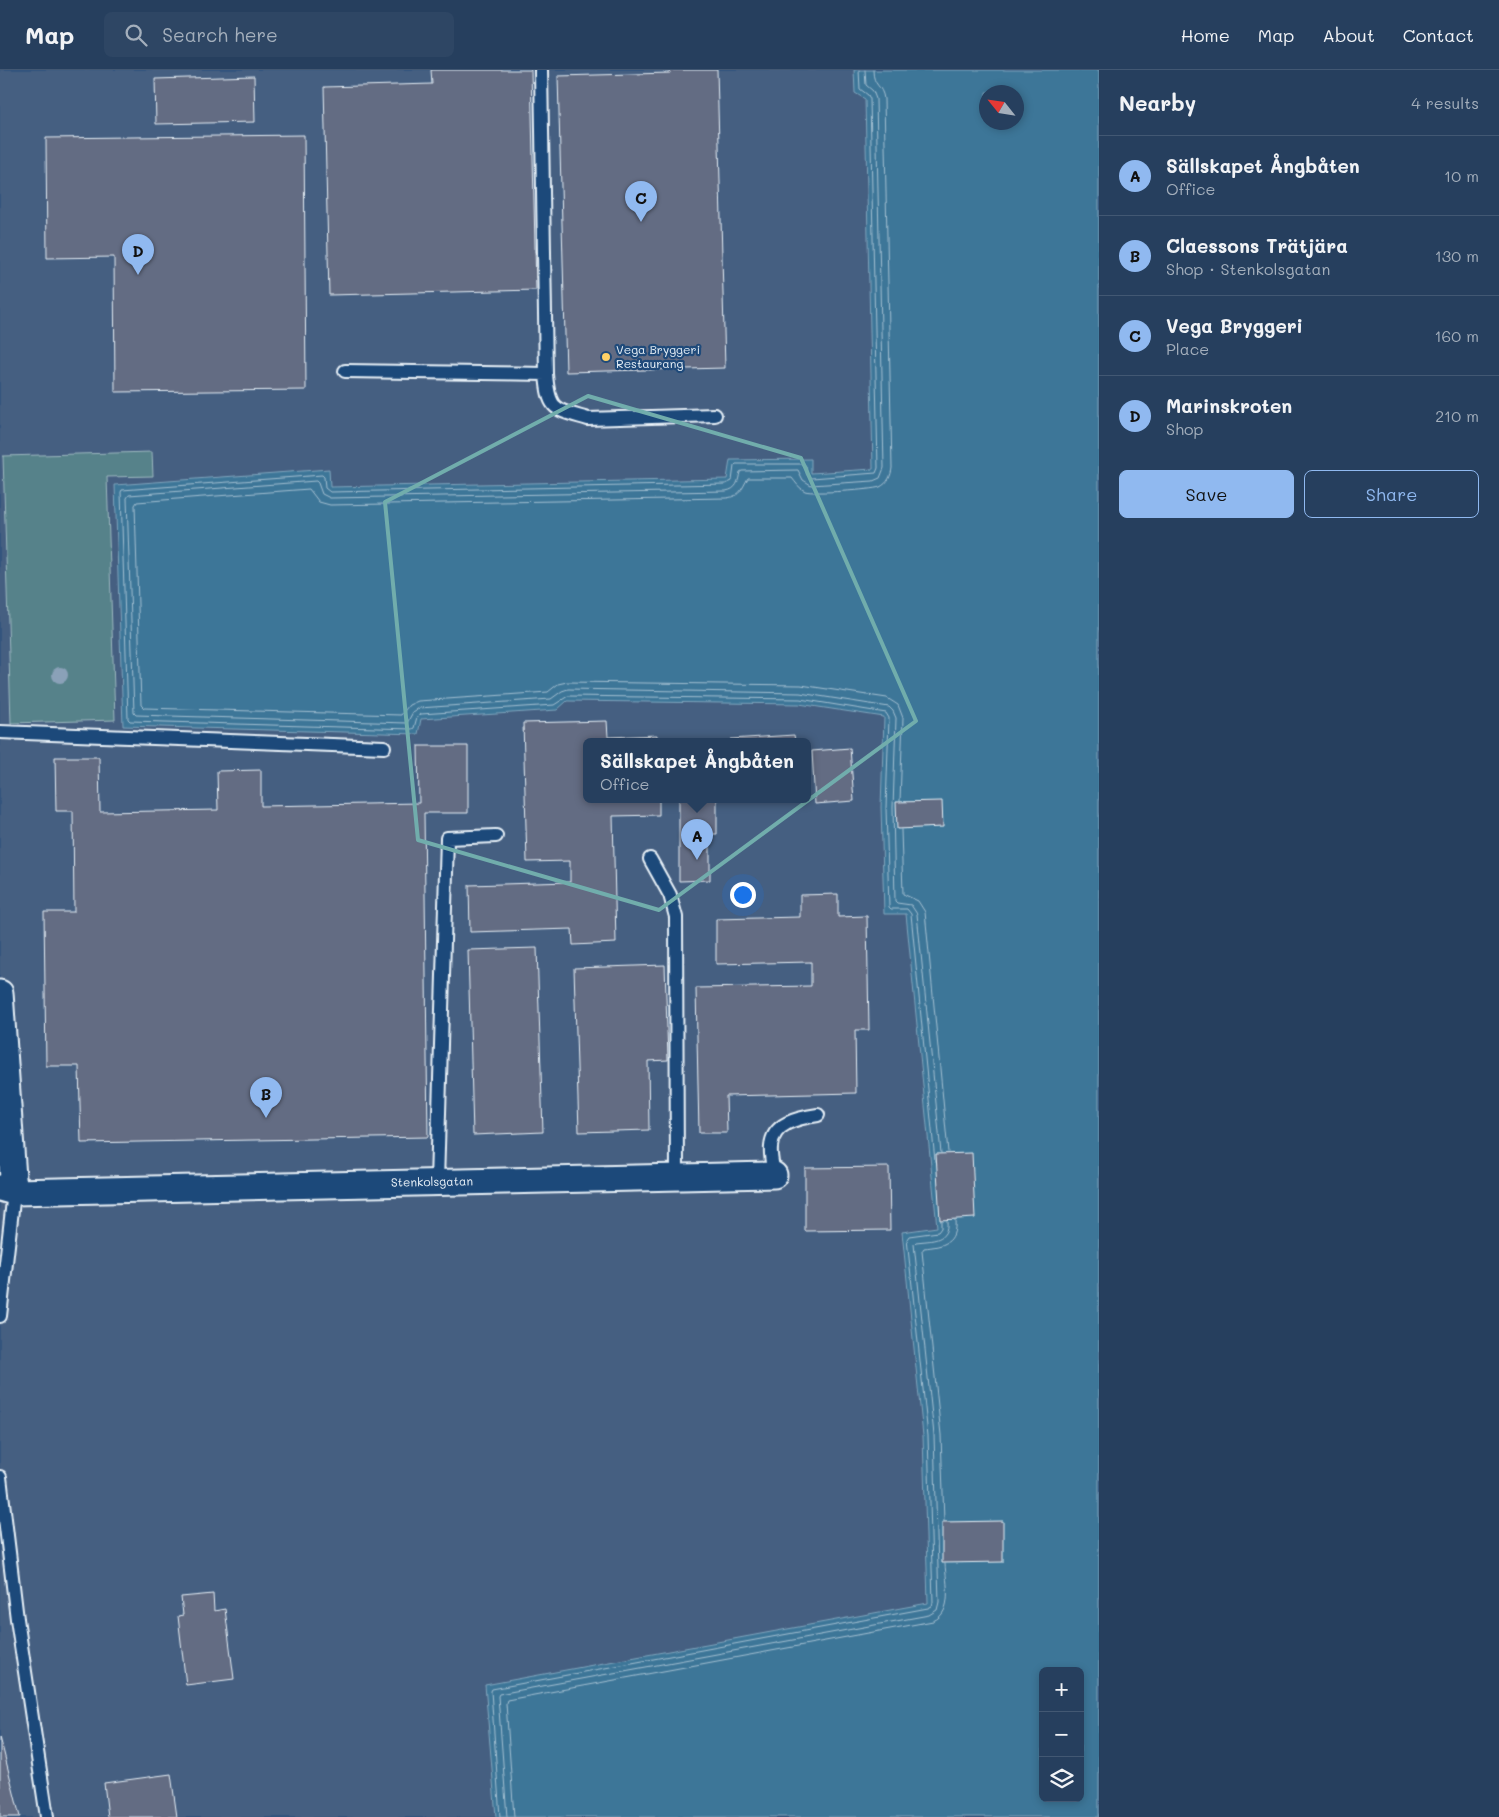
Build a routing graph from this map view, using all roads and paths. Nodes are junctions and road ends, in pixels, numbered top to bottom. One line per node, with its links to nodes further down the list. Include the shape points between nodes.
1 (541, 70): 3 (lane)
2 (345, 371): 3 (lane)
3 (546, 374): 4 (lane, via 548,397 553,406 588,419)
4 (715, 415)
5 (0, 732): 6 (lane)
6 (384, 747)
7 (496, 836): 13 (lane, via 447,838)
8 (650, 859): 12 (lane, via 670,895 676,917)
9 (0, 993): 14 (street)
10 (818, 1115): 11 (lane, Stenkolsgatan, via 796,1118 776,1130 770,1147)
11 (774, 1175): 12 (street, Stenkolsgatan)
12 (677, 1176): 13 (street, Stenkolsgatan)
13 (437, 1182): 14 (street, Stenkolsgatan)
14 (7, 1190): 15 (lane)
15 (0, 1316)
16 (0, 1477): 17 (lane, via 17,1619)
17 (48, 1817)

